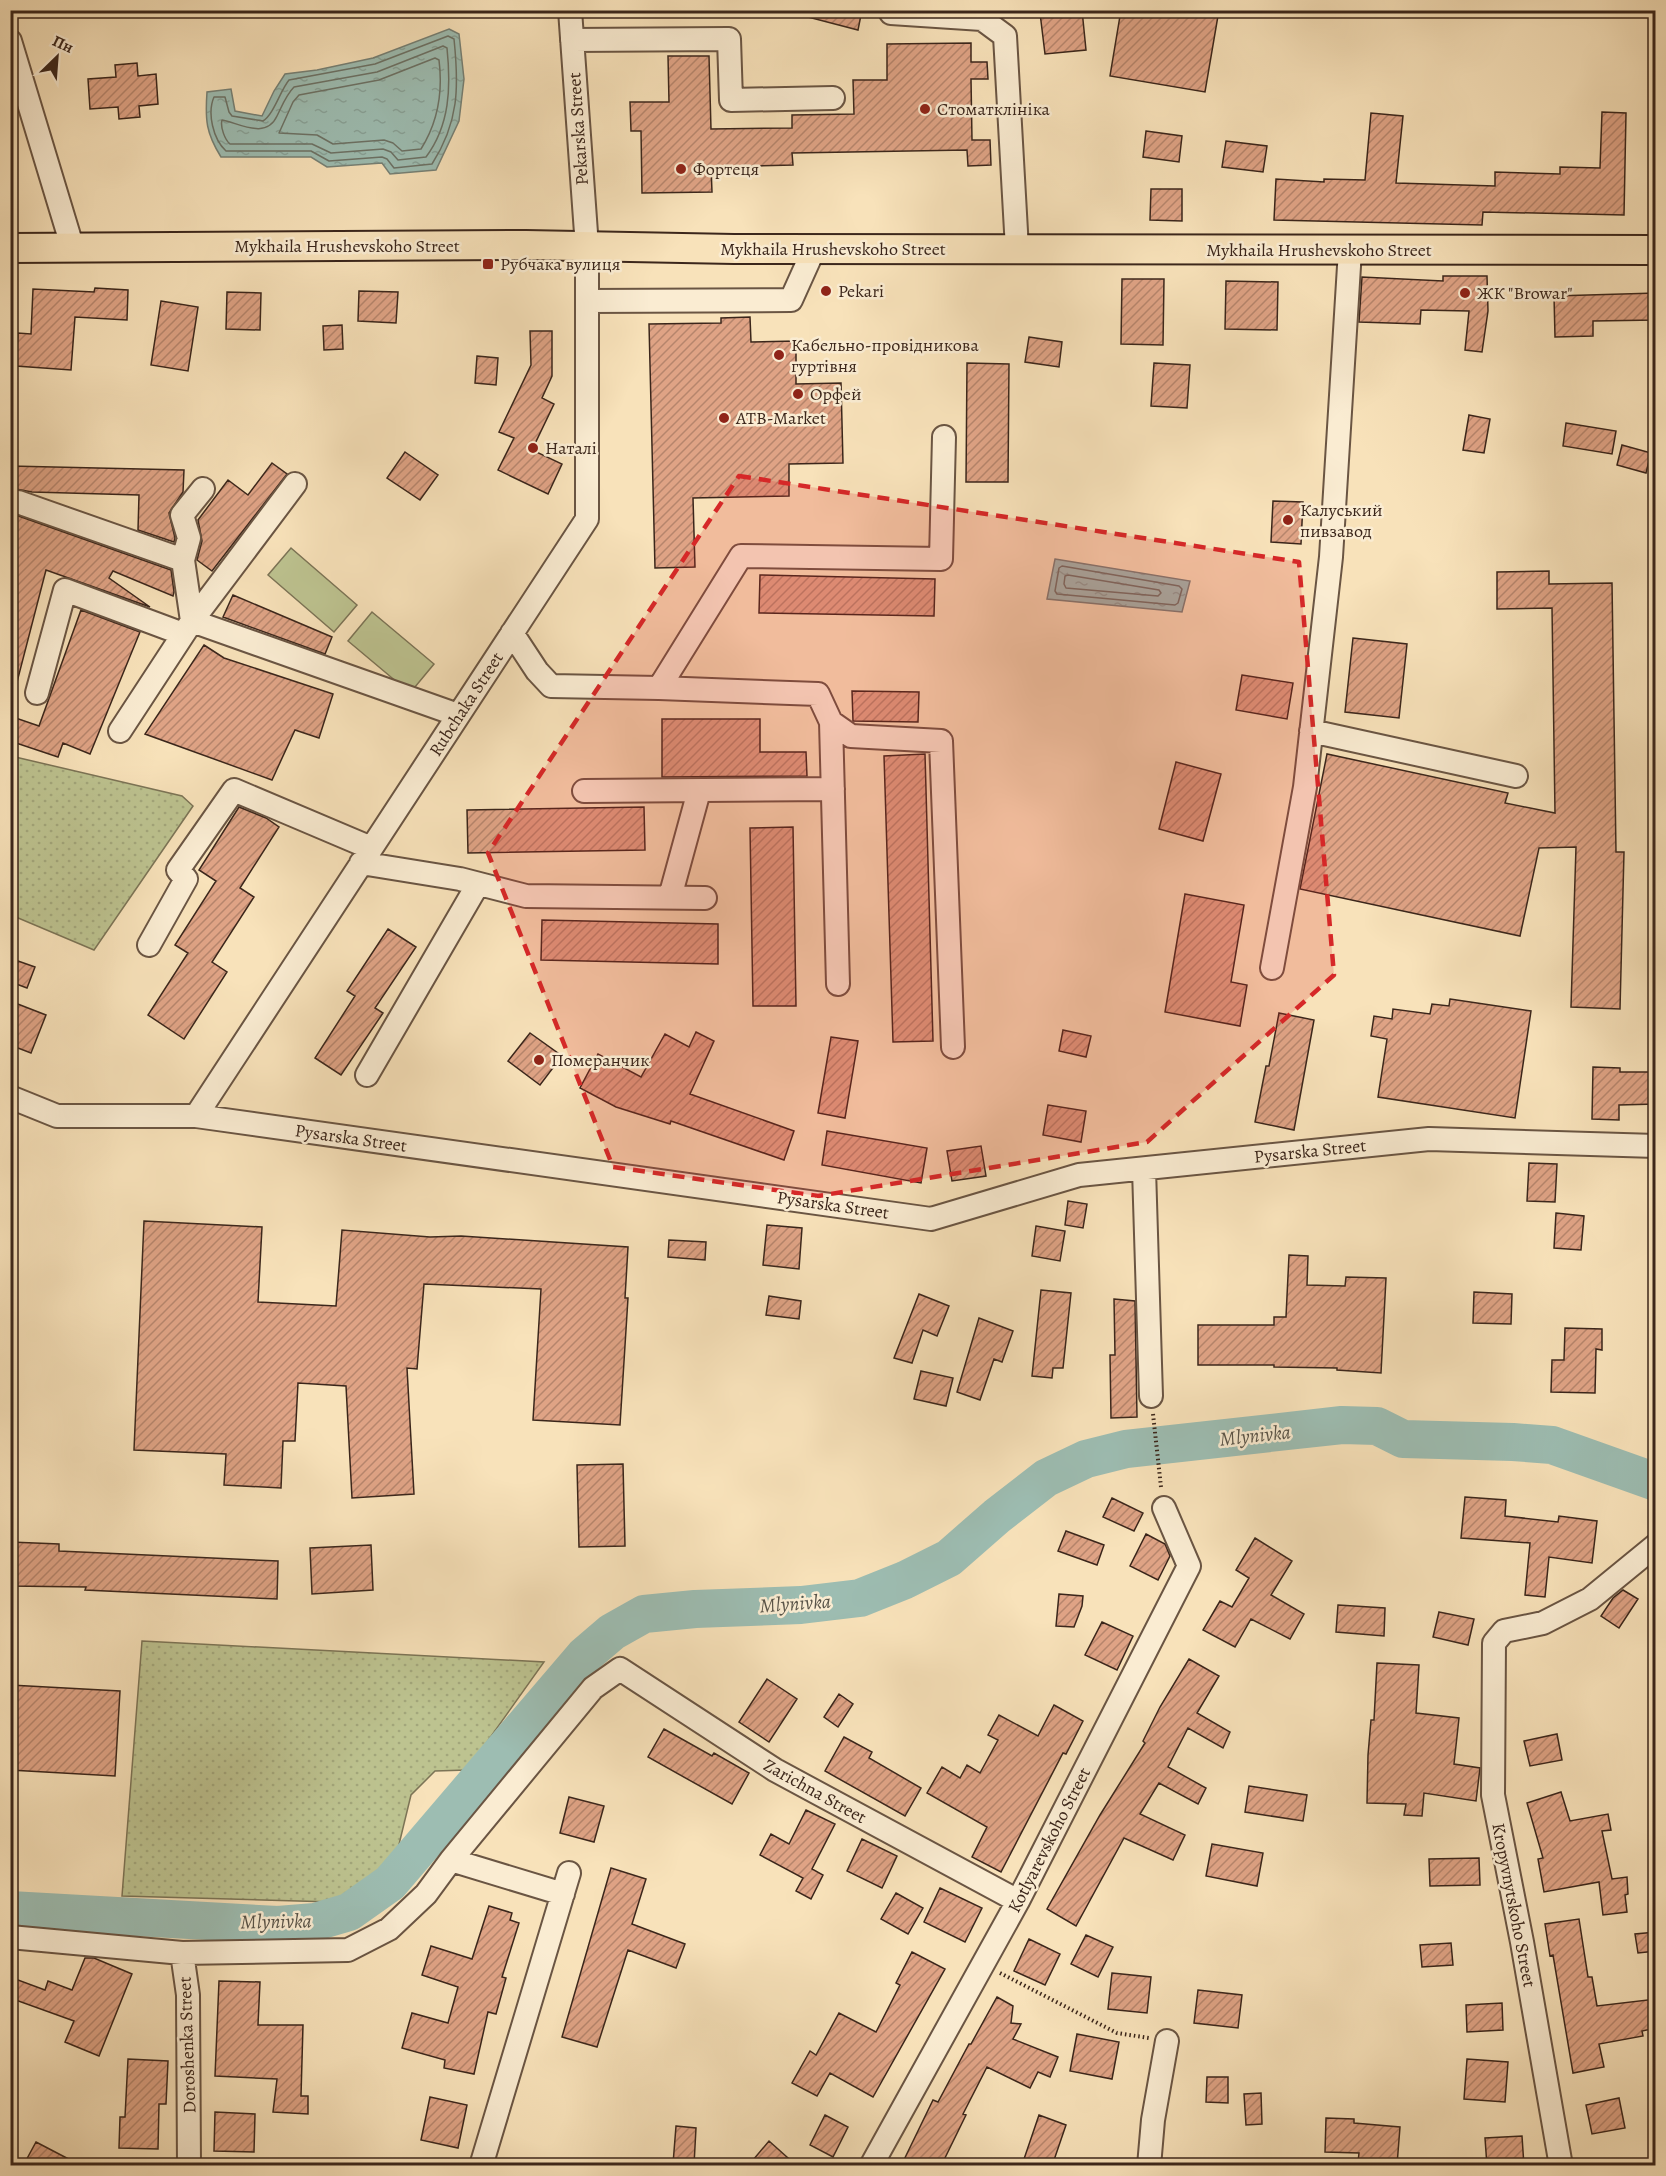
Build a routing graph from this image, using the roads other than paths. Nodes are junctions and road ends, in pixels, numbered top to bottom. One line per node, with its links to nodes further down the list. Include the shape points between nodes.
1 (570, 10): 3 (street, Pekarska Street)
2 (889, 10): 10 (street, via 982,19 1005,36)
3 (572, 39): 5 (street, via 729,39 731,100); 6 (street, Pekarska Street)
4 (10, 41): 8 (street)
5 (833, 98)
6 (587, 247): 8 (main road, Mykhaila Hrushevskoho Street); 9 (main road, Mykhaila Hrushevskoho Street); 13 (street, Rubchaka Street)
7 (10, 248): 8 (main road, Mykhaila Hrushevskoho Street)
8 (73, 249)
9 (814, 249): 10 (main road, Mykhaila Hrushevskoho Street); 13 (street, via 791,300)
10 (1017, 249): 12 (main road, Mykhaila Hrushevskoho Street)
11 (1656, 249): 12 (main road, Mykhaila Hrushevskoho Street)
12 (1350, 250): 26 (street, via 1331,558)
13 (587, 301): 20 (street, Rubchaka Street, via 587,519)
14 (944, 437): 21 (street, via 941,559 741,556)
15 (295, 484): 19 (street)
16 (202, 489): 18 (street, via 182,515 189,538)
17 (18, 502): 18 (street)
18 (183, 560): 19 (street)
19 (188, 628): 22 (street, via 64,590); 23 (street); 25 (street)
20 (512, 633): 21 (street, via 551,686); 23 (street, Rubchaka Street)
21 (659, 688): 24 (street, via 818,694)
22 (36, 693)
23 (458, 715): 31 (street, Rubchaka Street)
24 (831, 722): 28 (street); 38 (street, via 851,736 941,741)
25 (120, 731)
26 (1311, 731): 27 (street); 36 (street, via 1305,787)
27 (1516, 776)
28 (833, 789): 30 (street); 37 (street)
29 (584, 791): 30 (street)
30 (699, 791): 33 (street)
31 (366, 856): 32 (street); 35 (street, via 234,790 178,870 186,879); 41 (street, Rubchaka Street)
32 (478, 884): 33 (street, via 526,896); 39 (street)
33 (670, 897): 34 (street)
34 (705, 897)
35 (149, 945)
36 (1272, 968)
37 (838, 984)
38 (952, 1047)
39 (367, 1075)
40 (10, 1096): 41 (street, Pysarska Street, via 57,1116)
41 (196, 1116): 43 (street, Pysarska Street, via 931,1219 1079,1176)
42 (1656, 1146): 43 (street, Pysarska Street, via 1429,1139)
43 (1144, 1169): 44 (street)
44 (1151, 1396)
45 (1164, 1508): 48 (street, Kotlyarevskoho Street, via 1189,1566)
46 (1656, 1545): 56 (street, Kropyvnytskoho Street, via 1590,1599 1543,1623 1504,1630 1494,1643 1493,1795)
47 (451, 1860): 48 (street, Zarichna Street, via 593,1688 620,1669 775,1770); 50 (street, via 426,1894 389,1929 348,1950); 53 (street, via 566,1883)
48 (1018, 1901): 54 (street, Kotlyarevskoho Street)
49 (10, 1937): 50 (street, Doroshenka Street)
50 (182, 1953): 52 (street, Doroshenka Street, via 188,1995)
51 (1167, 2041): 55 (street)
52 (189, 2166)
53 (481, 2166)
54 (871, 2166)
55 (1149, 2166)
56 (1561, 2166)

